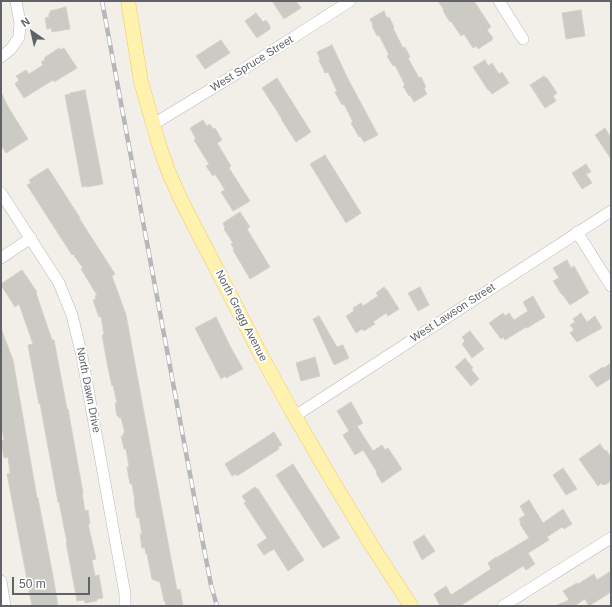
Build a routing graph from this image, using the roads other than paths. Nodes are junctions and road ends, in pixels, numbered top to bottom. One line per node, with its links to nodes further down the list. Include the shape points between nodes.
1 (16, 1): 6 (street, via 20,23 19,37 11,49)
2 (128, 1): 7 (main road, North Gregg Avenue, via 141,82)
3 (350, 1): 7 (street, West Spruce Street)
4 (499, 1): 5 (street)
5 (523, 39)
6 (1, 57)
7 (152, 125): 14 (main road, North Gregg Avenue, via 182,202)
8 (1, 192): 11 (street, North Dawn Drive)
9 (611, 211): 10 (street, West Lawson Street)
10 (577, 232): 13 (street); 14 (street, West Lawson Street)
11 (31, 238): 12 (street); 18 (street, North Dawn Drive, via 59,283 72,315 82,356 125,594)
12 (1, 258)
13 (611, 286)
14 (295, 416): 19 (main road, North Gregg Avenue, via 372,546)
15 (611, 538): 20 (street)
16 (1, 581): 17 (street)
17 (5, 606)
18 (125, 606)
19 (411, 606)
20 (503, 606)

